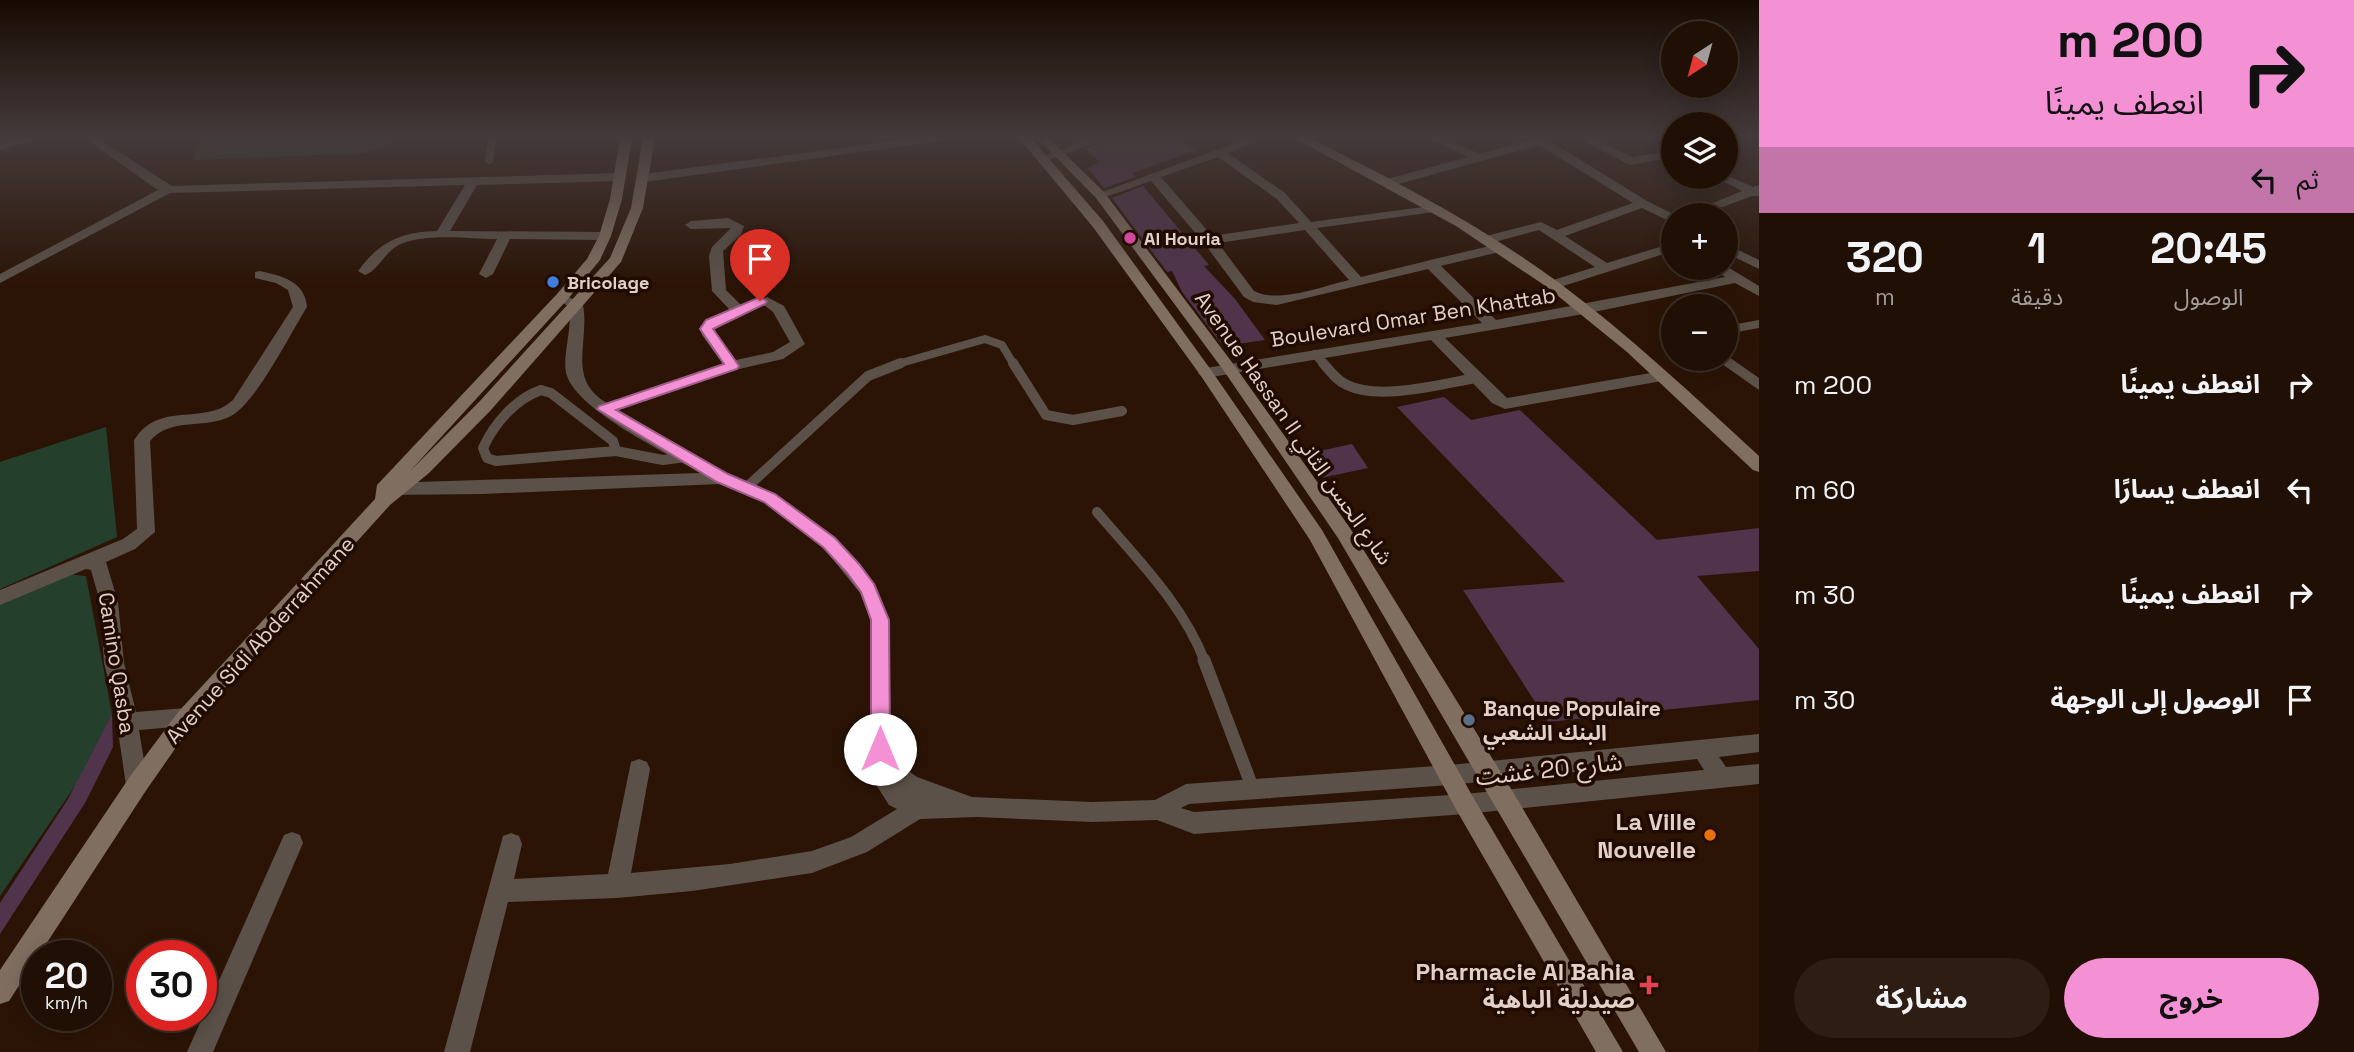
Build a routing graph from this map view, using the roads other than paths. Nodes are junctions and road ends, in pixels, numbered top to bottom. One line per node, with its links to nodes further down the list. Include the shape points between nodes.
1 (163, 187): 13 (street)
2 (278, 187): 13 (street)
3 (469, 187): 24 (street)
4 (617, 187): 27 (main road, Avenue Sidi Abderrahmane)
5 (642, 187): 44 (main road, Avenue Sidi Abderrahmane, via 616,259)
6 (1071, 187): 21 (main road, Avenue Hassan II شارع الحسن الثاني)
7 (1090, 187): 15 (main road, Avenue Hassan II شارع الحسن الثاني)
8 (1122, 187): 15 (street)
9 (1163, 187): 28 (street)
10 (1270, 187): 23 (street)
11 (1399, 187): 18 (main road)
12 (1618, 187): 17 (street)
13 (167, 190): 38 (street)
14 (1757, 192): 16 (street)
15 (1100, 195): 20 (main road, Avenue Hassan II شارع الحسن الثاني)
16 (1725, 203)
17 (1643, 204): 19 (street); 25 (street)
18 (1434, 208): 23 (street); 29 (main road)
19 (1661, 213)
20 (1120, 221): 21 (main road); 53 (main road, Avenue Hassan II شارع الحسن الثاني)
21 (1098, 224): 55 (main road, Avenue Hassan II شارع الحسن الثاني)
22 (691, 225): 45 (street, via 728,222 738,226 716,256 719,291)
23 (1309, 226): 28 (street); 41 (street)
24 (442, 235): 26 (street); 35 (street, via 404,236 378,253)
25 (1556, 235): 29 (street, via 1538,226); 34 (street)
26 (505, 236): 27 (street); 36 (street)
27 (605, 236): 44 (main road, Avenue Sidi Abderrahmane)
28 (1209, 240): 41 (street, via 1249,294 1258,299 1277,301)
29 (1493, 244): 32 (lane); 42 (main road)
30 (1661, 251): 34 (street)
31 (1738, 254): 33 (street)
32 (1430, 264): 41 (street); 47 (street)
33 (1759, 265)
34 (1607, 269): 42 (street)
35 (365, 271)
36 (486, 274)
37 (260, 275): 72 (street, via 290,284 300,307 231,411 160,425 147,433 142,440 146,532)
38 (0, 279)
39 (1732, 280): 46 (street, Boulevard Omar Ben Khattab)
40 (1738, 280): 43 (street)
41 (1358, 282)
42 (1552, 285): 46 (main road)
43 (1759, 292)
44 (569, 301): 59 (street, via 579,322 575,377); 68 (main road, Avenue Sidi Abderrahmane, via 485,406)
45 (738, 310): 52 (street, via 706,329); 52 (street, via 770,302 779,309 798,344 778,356)
46 (1584, 310): 47 (street, Boulevard Omar Ben Khattab); 56 (main road)
47 (1492, 324): 49 (street, Boulevard Omar Ben Khattab)
48 (1752, 326): 50 (street)
49 (1433, 334): 51 (street, Boulevard Omar Ben Khattab); 57 (street)
50 (1759, 337)
51 (1315, 354): 53 (street, Boulevard Omar Ben Khattab); 57 (lane, via 1354,390 1372,392)
52 (732, 366): 59 (street)
53 (1229, 369): 55 (street, Boulevard Omar Ben Khattab); 64 (main road, Avenue Hassan II شارع الحسن الثاني)
54 (1738, 370): 58 (street)
55 (1206, 373): 66 (main road, Avenue Hassan II شارع الحسن الثاني)
56 (1662, 376): 57 (street, via 1510,404 1501,402); 63 (main road)
57 (1476, 378)
58 (1759, 385)
59 (604, 409): 62 (street)
60 (1122, 411): 67 (lane, via 1066,421 1046,415 1002,345 985,339 880,369)
61 (616, 451): 61 (lane, via 613,441 541,390 523,397 487,438 483,449 487,458 496,461); 62 (lane, via 663,460)
62 (686, 457): 65 (street)
63 (1759, 466)
64 (1303, 475): 66 (main road); 70 (main road, Avenue Hassan II شارع الحسن الثاني)
65 (722, 478): 67 (street); 68 (street)
66 (1277, 478): 71 (main road, Avenue Hassan II شارع الحسن الثاني)
67 (747, 487): 78 (street, via 770,498 829,542 868,589 880,620)
68 (389, 493): 74 (main road, Avenue Sidi Abderrahmane)
69 (1097, 512): 85 (lane, via 1171,599 1197,641)
70 (1344, 533): 71 (main road); 80 (main road, Avenue Hassan II شارع الحسن الثاني)
71 (1315, 535): 81 (main road, Avenue Hassan II شارع الحسن الثاني)
72 (90, 561): 73 (street); 75 (street, Camino Qasba, via 101,571 109,602)
73 (0, 598)
74 (186, 717): 75 (street); 84 (main road, Avenue Sidi Abderrahmane)
75 (125, 722): 84 (street, Camino Qasba)
76 (1759, 743): 77 (street)
77 (1702, 749): 80 (street); 83 (street)
78 (880, 762): 88 (street, via 911,785); 89 (street, via 881,775 897,798)
79 (639, 769): 96 (street)
80 (1486, 771): 81 (street); 86 (main road, Avenue Hassan II شارع الحسن الثاني)
81 (1450, 775): 85 (street); 87 (main road, Avenue Hassan II شارع الحسن الثاني)
82 (1759, 775): 83 (street, شارع 20 غشت)
83 (1721, 779): 86 (street, شارع 20 غشت)
84 (137, 785): 98 (main road, Avenue Sidi Abderrahmane)
85 (1247, 790): 90 (street, via 1186,794); 91 (street)
86 (1506, 800): 87 (street, شارع 20 غشت); 102 (main road, Avenue Hassan II شارع الحسن الثاني)
87 (1465, 804): 91 (street, شارع 20 غشت); 101 (main road, Avenue Hassan II شارع الحسن الثاني)
88 (977, 807): 89 (street); 90 (street)
89 (917, 809): 94 (street, via 846,851)
90 (1157, 810): 91 (street, شارع 20 غشت, via 1194,823)
91 (1251, 819)
92 (292, 843): 99 (street)
93 (512, 844): 97 (street)
94 (806, 863): 95 (street); 96 (street)
95 (722, 868)
96 (617, 886): 97 (street)
97 (499, 891): 100 (street)
98 (0, 992)
99 (200, 1052)
100 (457, 1052)
101 (1610, 1052)
102 (1653, 1052)

